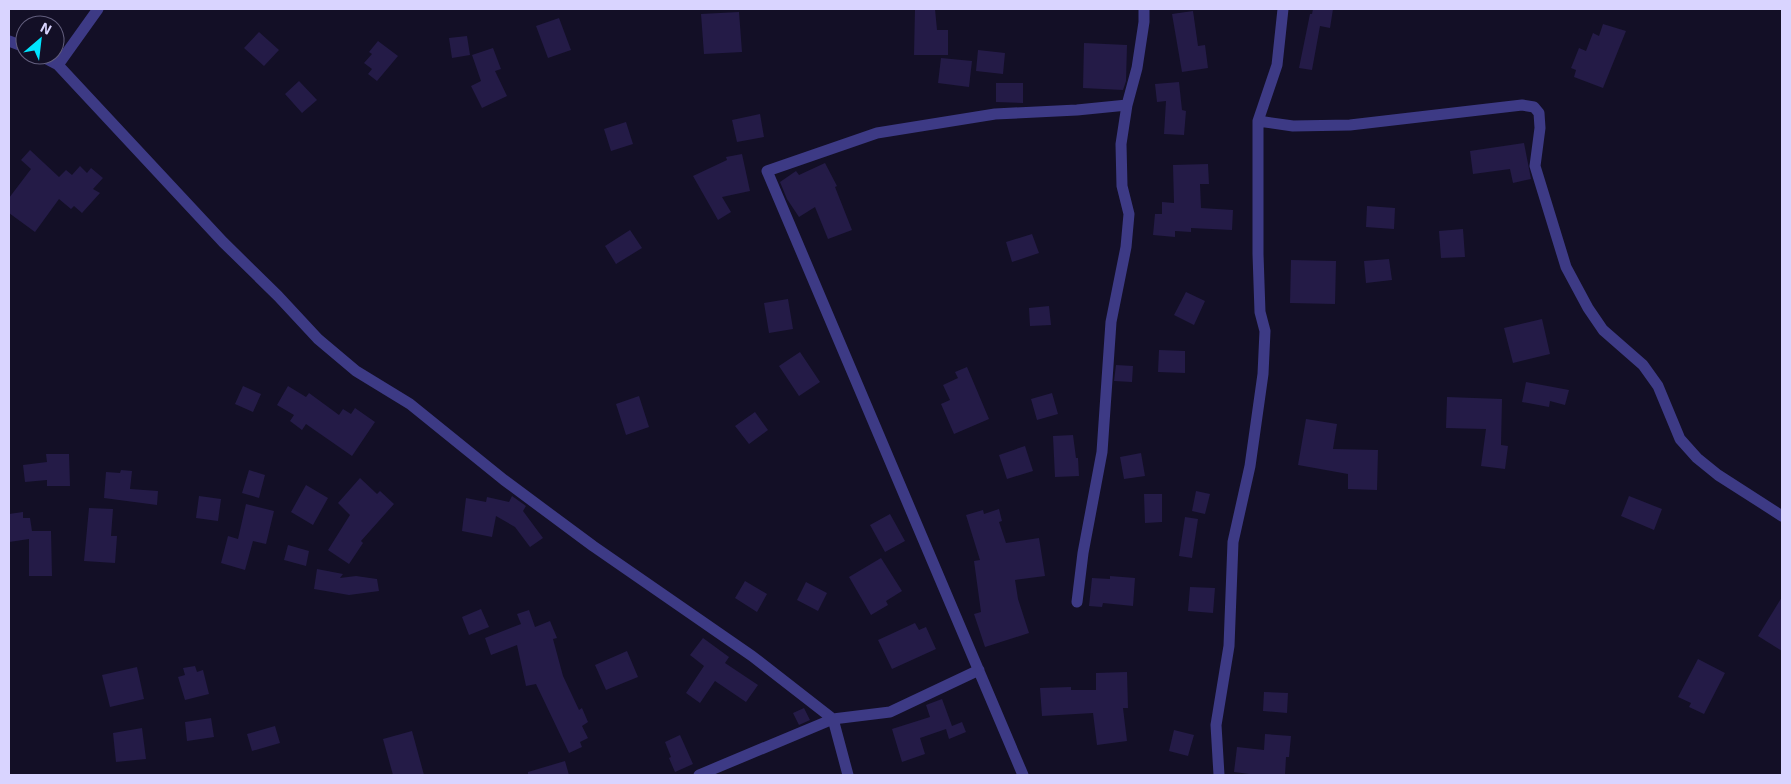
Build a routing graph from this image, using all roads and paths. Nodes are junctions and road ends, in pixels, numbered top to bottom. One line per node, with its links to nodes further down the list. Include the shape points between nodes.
1 (98, 9): 4 (street)
2 (1144, 9): 6 (street, via 1137,68)
3 (1283, 9): 7 (street, via 1277,65)
4 (65, 55)
5 (58, 65): 11 (street, via 318,340 356,371 410,404 504,480 752,656)
6 (1127, 104): 9 (street, via 1121,144 1122,186 1129,214 1126,247 1111,322 1102,452); 10 (street, via 995,114 877,133 767,171)
7 (1258, 121): 8 (street, via 1293,126 1350,125 1522,105 1534,107 1539,113 1540,128 1535,166 1566,267 1588,308 1603,330 1643,365 1658,386 1680,439 1697,458); 15 (street, via 1258,254 1260,312 1265,331 1263,374 1250,466 1232,542 1229,646 1216,725)
8 (1782, 516)
9 (1077, 602)
10 (978, 670): 11 (street, via 890,712); 14 (street)
11 (833, 719): 12 (street); 13 (street)
12 (699, 775)
13 (848, 775)
14 (1024, 775)
15 (1218, 775)

